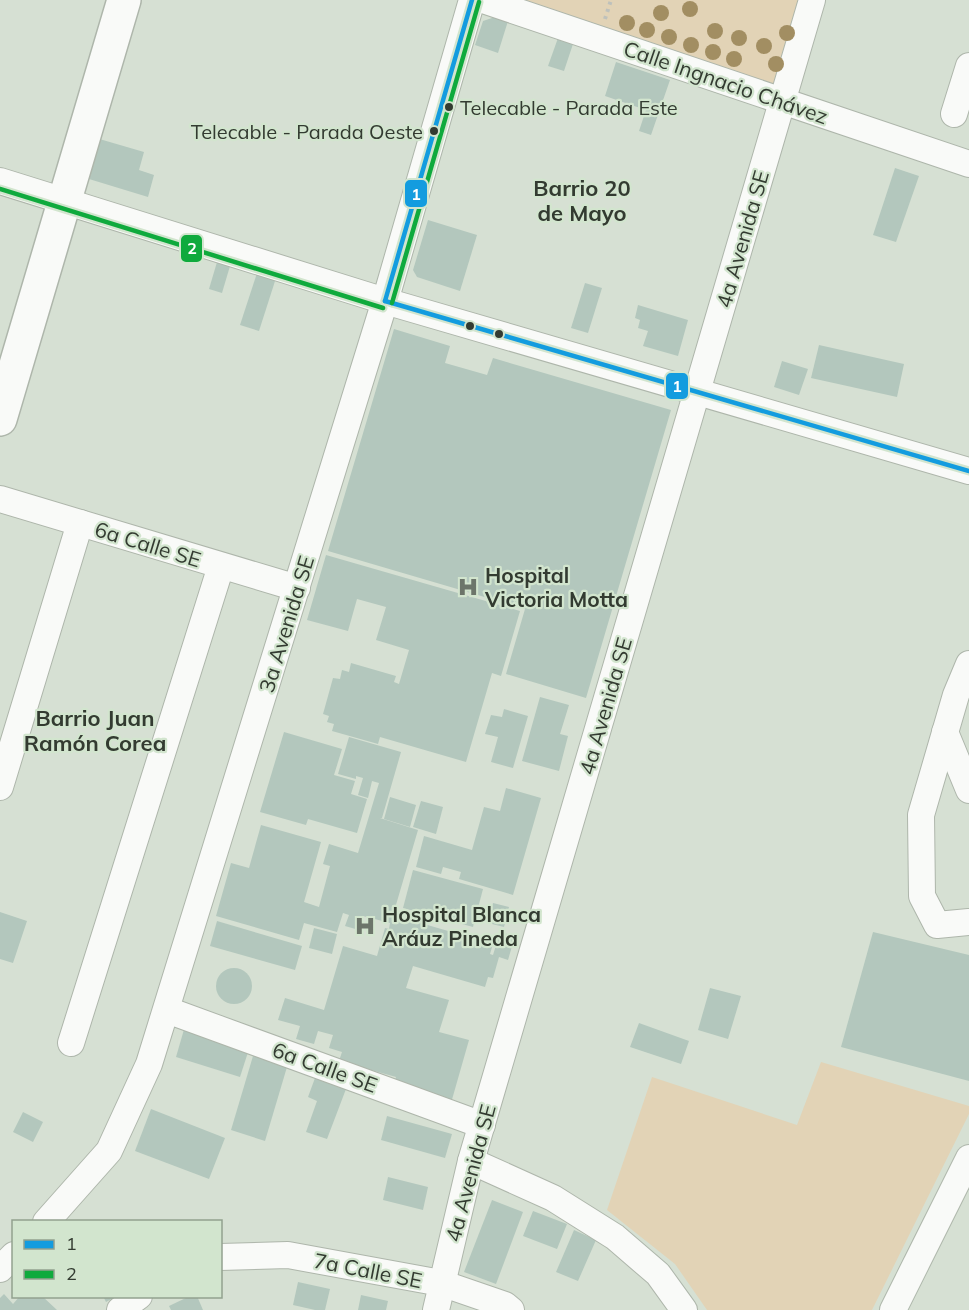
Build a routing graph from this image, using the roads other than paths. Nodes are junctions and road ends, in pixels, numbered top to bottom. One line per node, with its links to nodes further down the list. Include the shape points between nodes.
1 (124, 0): 10 (main road)
2 (472, 0): 11 (street, 3a Avenida SE)
3 (483, 0): 6 (street, Calle Ingnacio Chávez)
4 (812, 0): 6 (street, 4a Avenida SE)
5 (969, 66): 7 (street)
6 (782, 101): 8 (street, Calle Ingnacio Chávez); 12 (street, 4a Avenida SE)
7 (954, 114)
8 (969, 164)
9 (0, 181): 10 (street)
10 (64, 202): 11 (street); 13 (main road)
11 (385, 301): 12 (street); 18 (street, 3a Avenida SE)
12 (697, 391): 14 (street); 26 (street, 4a Avenida SE)
13 (0, 419)
14 (969, 471)
15 (0, 499): 16 (street, 6a Calle SE)
16 (80, 523): 17 (street, 6a Calle SE); 21 (street)
17 (221, 566): 18 (street, 6a Calle SE); 25 (street)
18 (297, 588): 24 (street, 3a Avenida SE)
19 (969, 664): 20 (street)
20 (945, 732): 22 (street); 23 (street, via 921,815 922,896 937,925)
21 (0, 787)
22 (969, 790)
23 (969, 922)
24 (167, 1010): 26 (street, 6a Calle SE); 29 (street, 3a Avenida SE, via 149,1064 110,1151)
25 (71, 1043)
26 (482, 1125): 28 (street, 4a Avenida SE)
27 (969, 1158): 39 (street)
28 (471, 1161): 33 (street, 4a Avenida SE); 38 (street, via 553,1198 615,1237 658,1274)
29 (47, 1220)
30 (222, 1257): 33 (street, 7a Calle SE, via 288,1255)
31 (12, 1258): 32 (street)
32 (0, 1269)
33 (441, 1283): 36 (street, 4a Avenida SE); 37 (street, 7a Calle SE)
34 (136, 1298): 35 (street)
35 (120, 1310)
36 (436, 1310)
37 (511, 1310)
38 (684, 1310)
39 (893, 1310)

